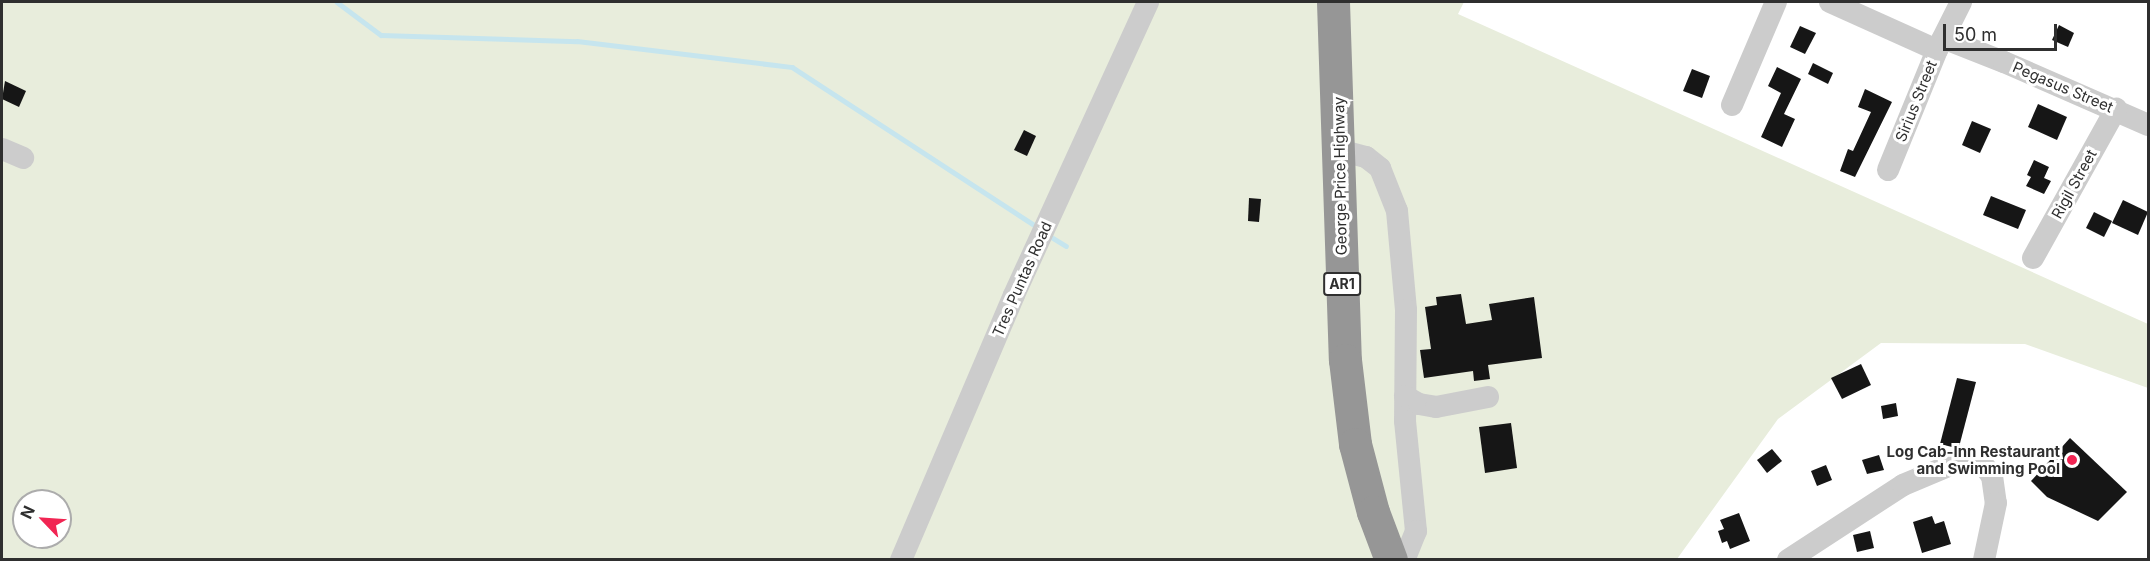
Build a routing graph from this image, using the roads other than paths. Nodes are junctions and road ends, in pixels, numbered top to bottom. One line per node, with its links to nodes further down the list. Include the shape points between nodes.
1 (1148, 2): 17 (street, Tres Puntas Road, via 1014,295)
2 (1333, 2): 11 (highway, George Price Highway / AR1)
3 (1776, 2): 7 (street)
4 (1830, 2): 6 (street, Pegasus Street)
5 (1961, 2): 6 (street, Sirius Street)
6 (1940, 44): 8 (street, Pegasus Street); 13 (street, Sirius Street)
7 (1732, 105)
8 (2116, 109): 9 (street, Pegasus Street); 14 (street, Rigil Street)
9 (2148, 124)
10 (2, 149): 12 (street)
11 (1339, 150): 15 (street, via 1366,157 1380,168 1397,211 1406,310); 18 (highway, George Price Highway / AR1, via 1345,360 1355,444)
12 (23, 158)
13 (1888, 170)
14 (2033, 258)
15 (1406, 396): 16 (street, via 1419,404 1436,407); 19 (street, via 1416,531)
16 (1488, 397)
17 (901, 560)
18 (1391, 560)
19 (1404, 560)
20 (1788, 560): 21 (street, via 1903,485 1965,459 1981,462 1992,476 1996,503)
21 (1984, 560)

